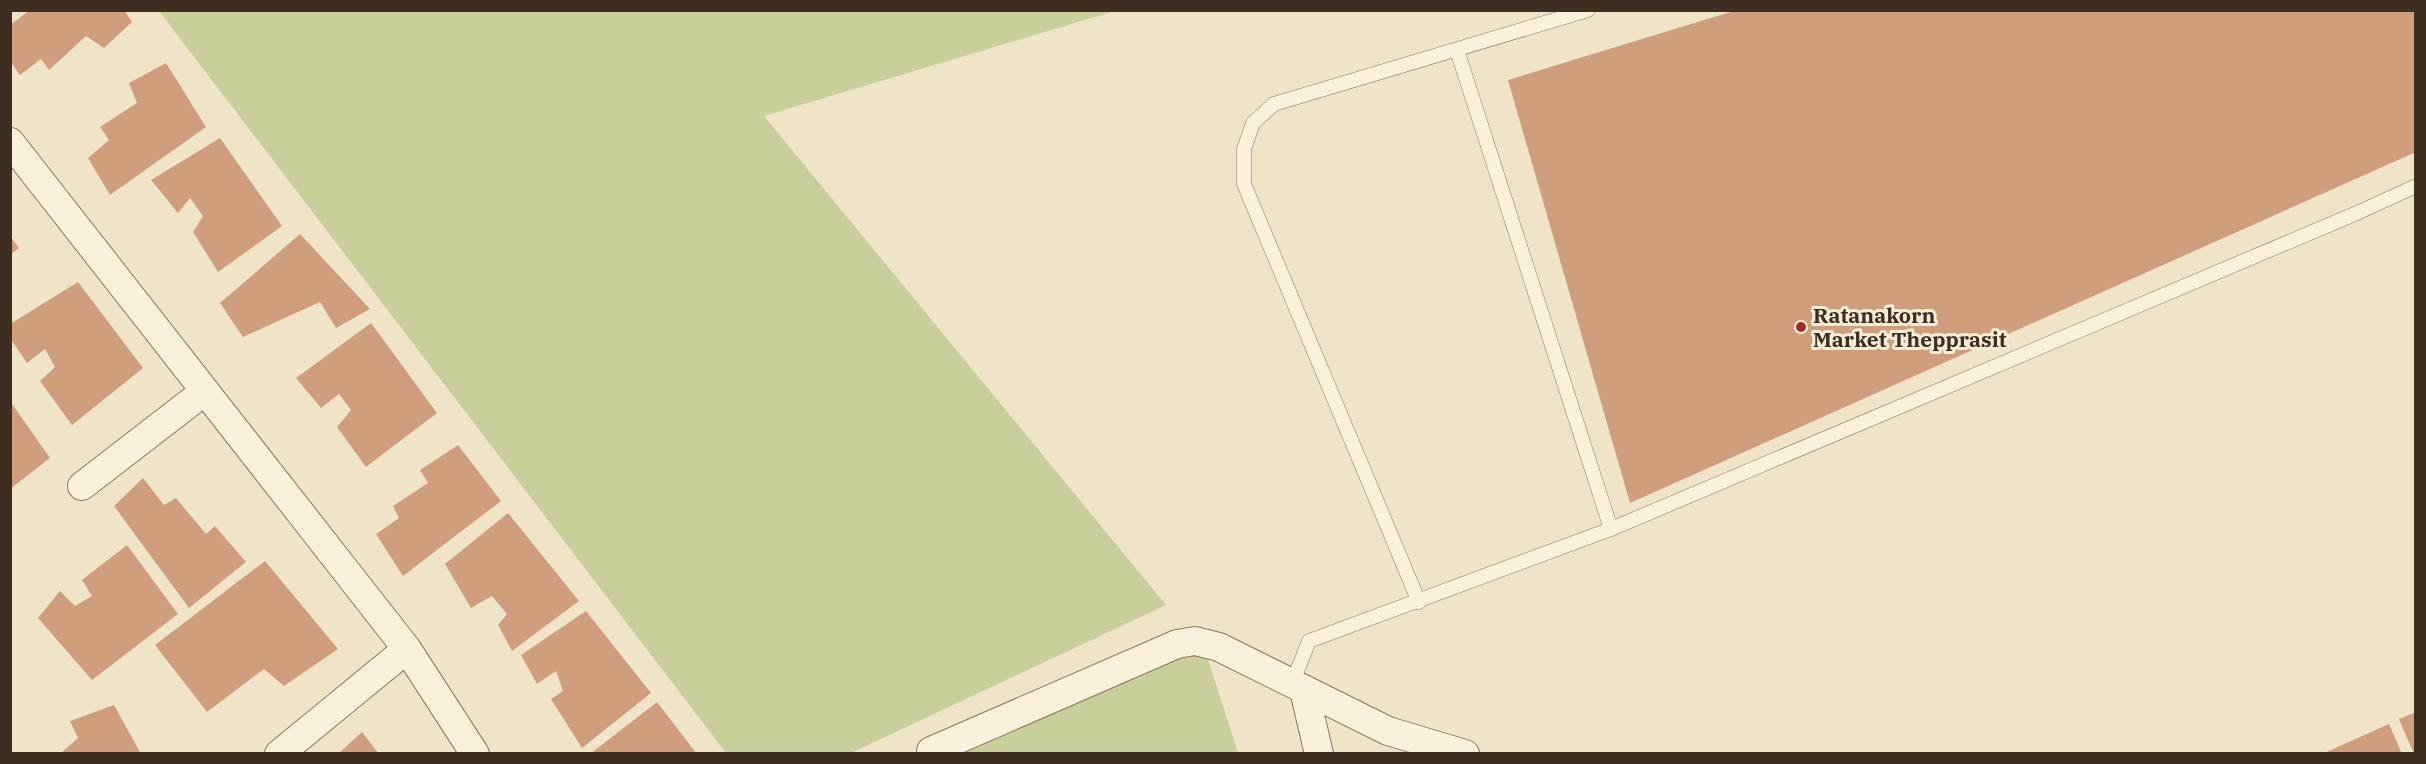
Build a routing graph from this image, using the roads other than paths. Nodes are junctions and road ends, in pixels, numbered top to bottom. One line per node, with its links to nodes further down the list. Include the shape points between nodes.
1 (1588, 10): 2 (lane)
2 (1457, 50): 7 (lane); 8 (lane, via 1274,104 1253,123 1244,149 1244,184)
3 (10, 142): 5 (street)
4 (2415, 186): 7 (lane)
5 (205, 391): 6 (street); 9 (street)
6 (82, 486)
7 (1611, 529): 8 (lane)
8 (1419, 602): 10 (lane, via 1309,641)
9 (407, 649): 12 (street); 13 (street)
10 (1298, 687): 11 (street, via 1219,647 1195,641 1177,644); 14 (street); 15 (street, via 1388,731)
11 (932, 751)
12 (279, 753)
13 (475, 753)
14 (1319, 753)
15 (1465, 753)

